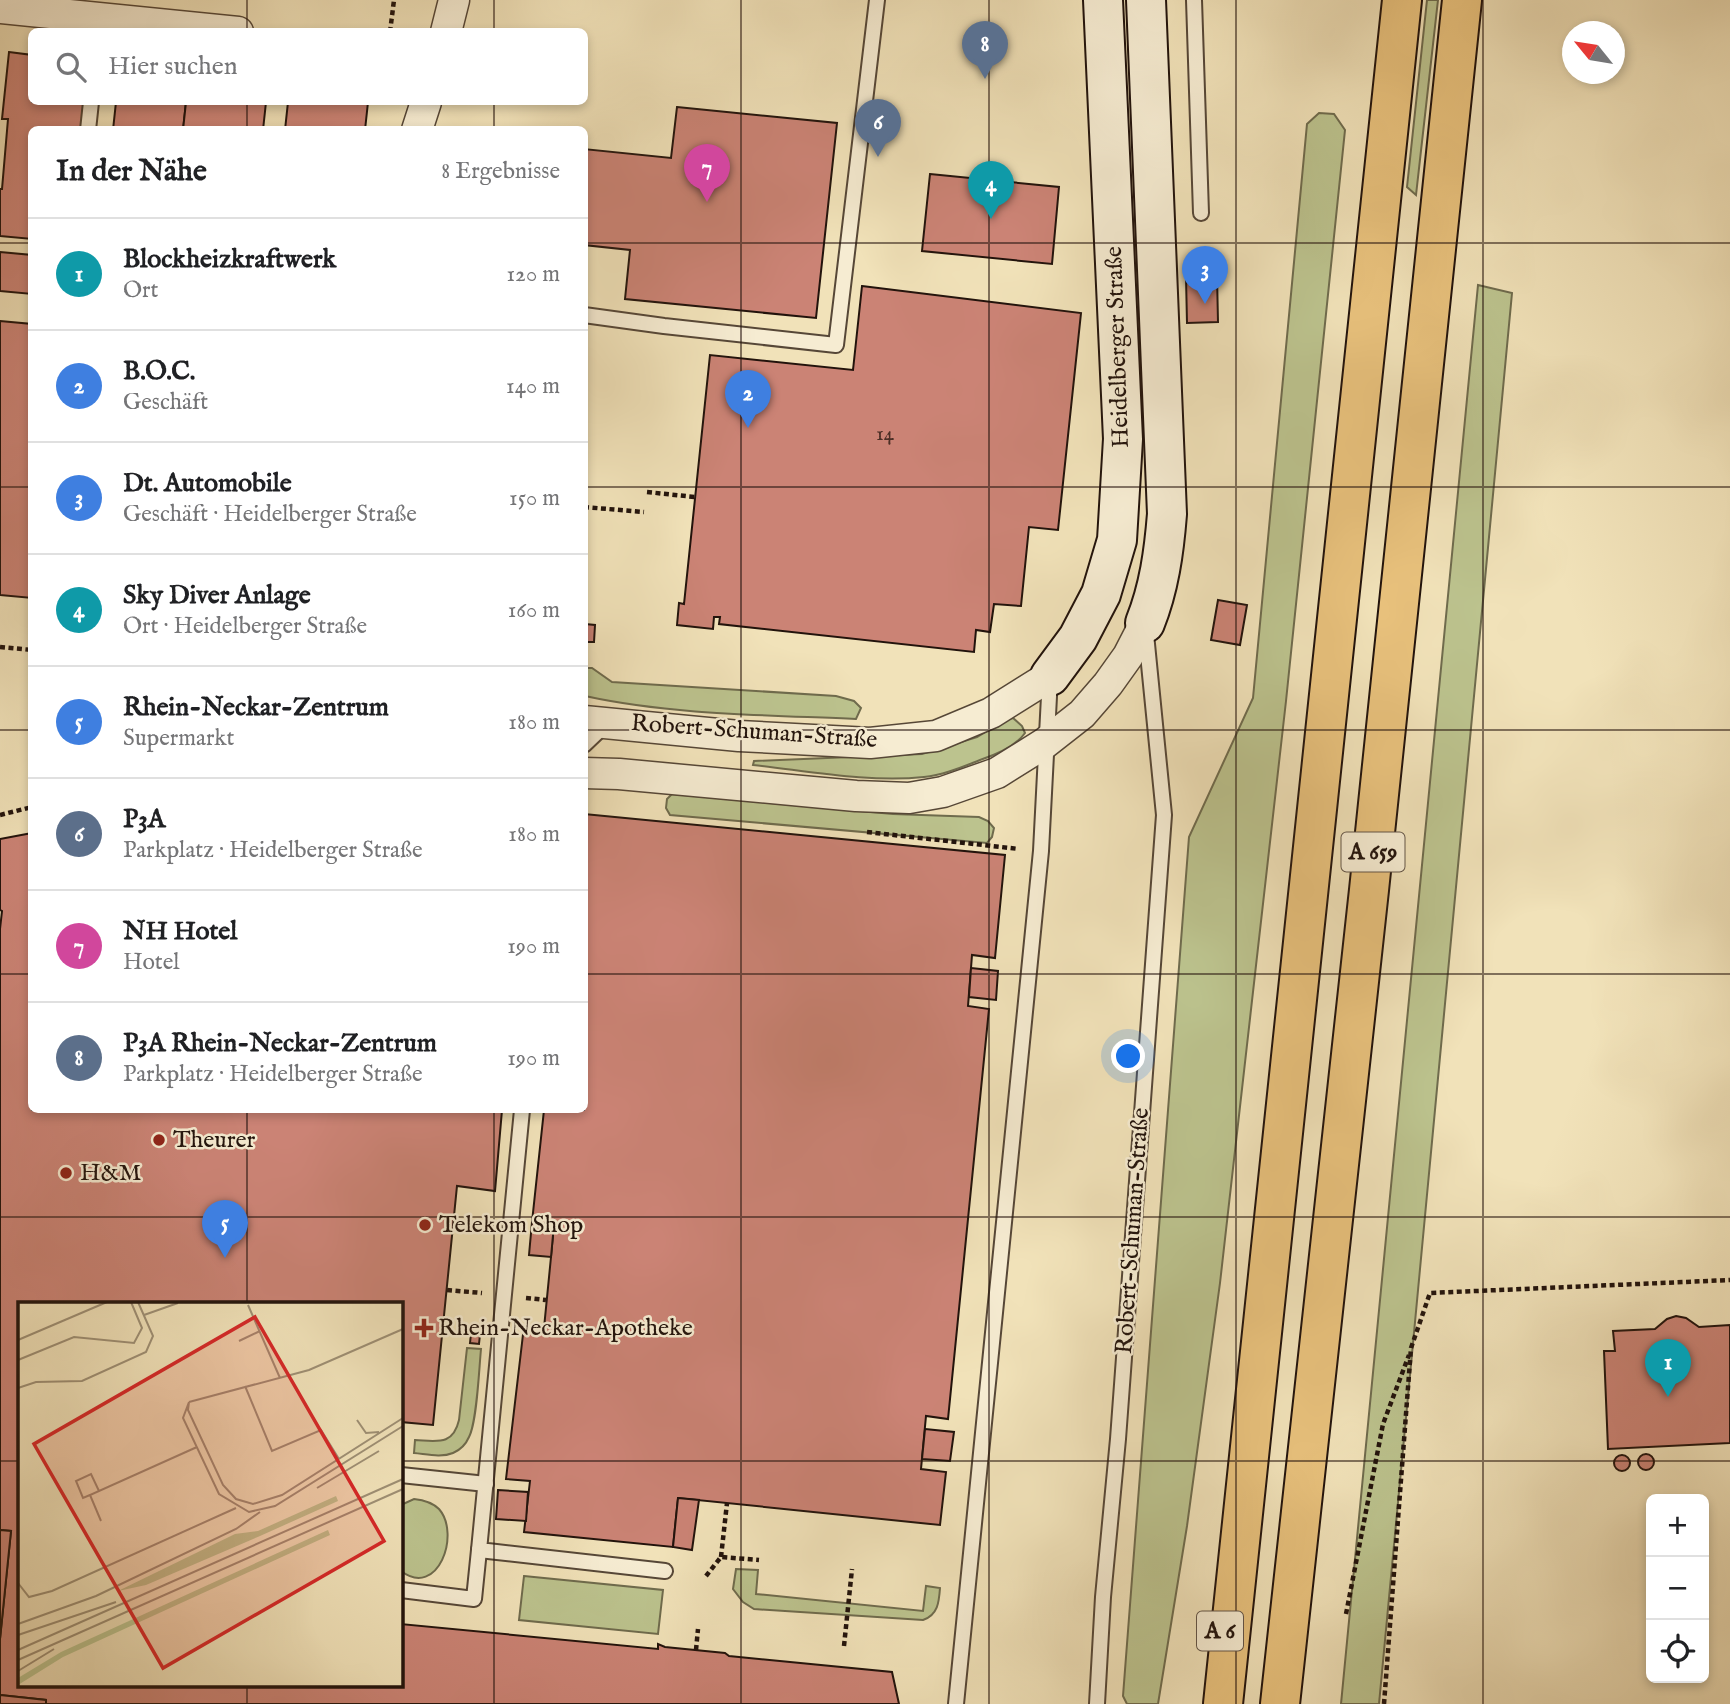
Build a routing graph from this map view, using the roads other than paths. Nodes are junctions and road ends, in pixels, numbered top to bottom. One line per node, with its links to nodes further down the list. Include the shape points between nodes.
1 (454, 0): 11 (street)
2 (877, 0): 17 (lane, via 836,345)
3 (1103, 0): 19 (street, Heidelberger Straße, via 1123,439 1117,540 1101,594 1078,638)
4 (1146, 0): 18 (street, Heidelberger Straße, via 1167,514 1161,568)
5 (1194, 0): 16 (lane)
6 (1402, 0): 27 (highway, A 659)
7 (1462, 0): 34 (highway, A 659)
8 (0, 8): 9 (street)
9 (99, 24): 10 (street)
10 (168, 28)
11 (447, 28)
12 (91, 105): 14 (lane)
13 (425, 105): 15 (street)
14 (88, 126)
15 (418, 126)
16 (1201, 213)
17 (588, 316)
18 (1145, 623): 21 (street, via 1108,684 1082,714); 31 (lane, Robert-Schuman-Straße, via 1164,815)
19 (1050, 676): 20 (street, Robert-Schuman-Straße, via 991,713 936,736 870,743); 21 (lane)
20 (596, 722)
21 (1045, 743): 22 (street, via 998,773 909,798); 30 (lane, via 1041,851)
22 (588, 773)
23 (522, 1113): 25 (lane)
24 (402, 1475): 25 (lane)
25 (486, 1484): 26 (lane)
26 (479, 1550): 28 (lane); 29 (lane, via 474,1599)
27 (1238, 1557): 32 (highway, A 6); 33 (highway, A 659)
28 (665, 1572)
29 (402, 1590)
30 (956, 1704)
31 (1097, 1704)
32 (1201, 1704)
33 (1223, 1704)
34 (1280, 1704)

